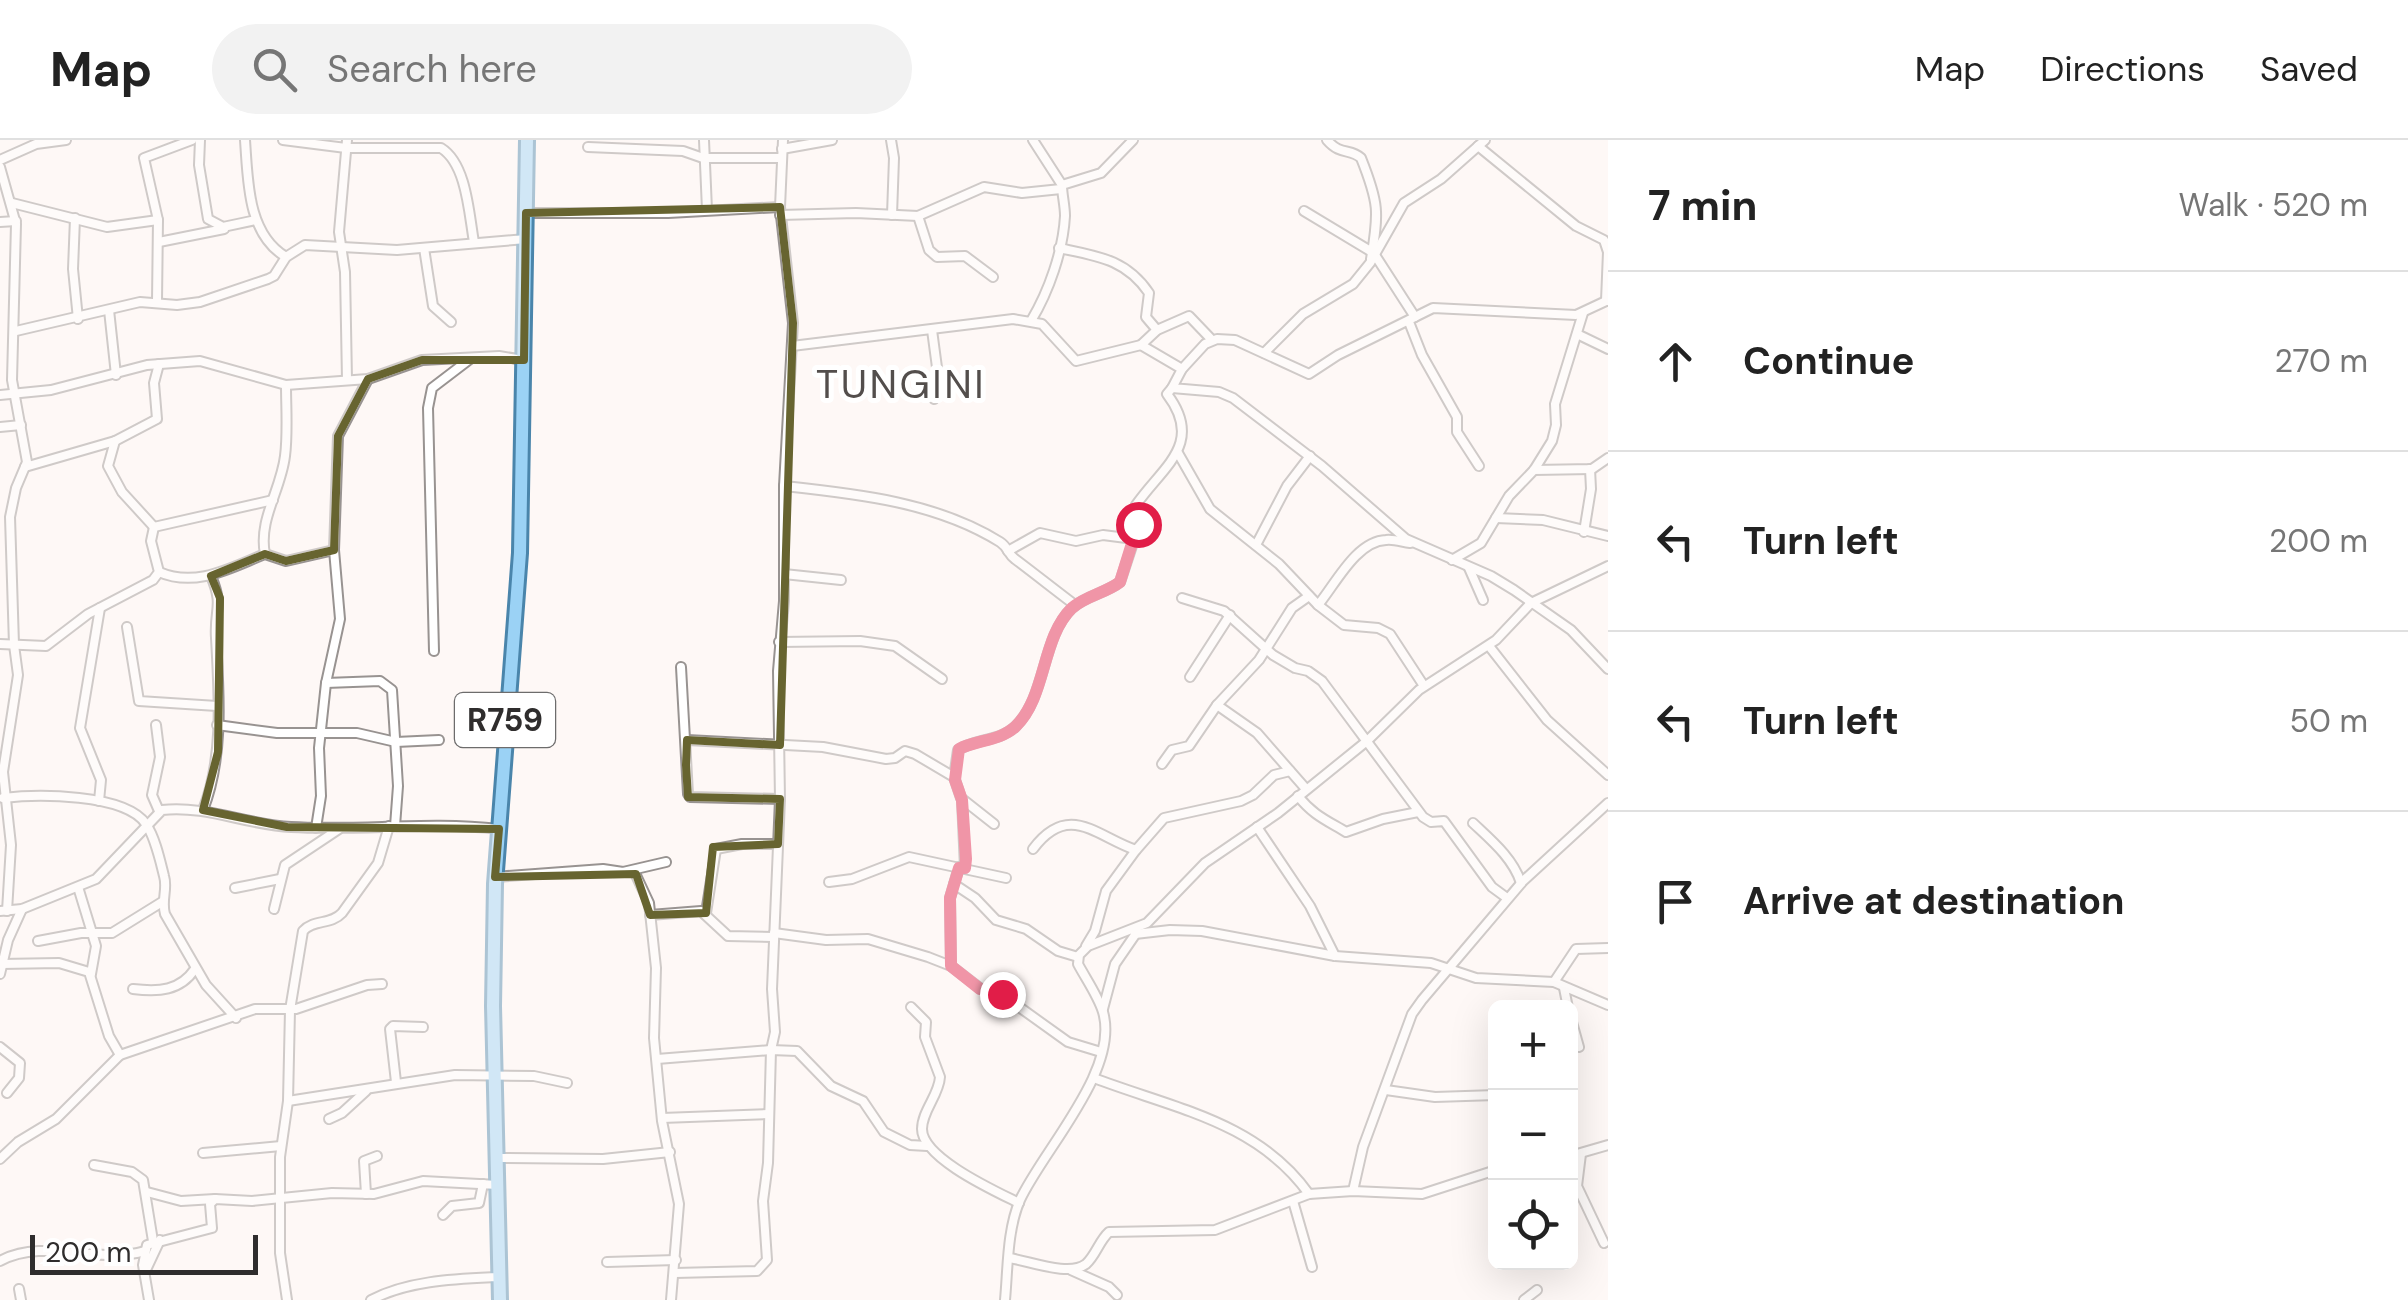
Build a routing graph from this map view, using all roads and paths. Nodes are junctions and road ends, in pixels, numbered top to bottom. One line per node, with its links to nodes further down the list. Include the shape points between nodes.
1 (66, 140): 13 (street)
2 (196, 140): 30 (street, via 144,158); 34 (street, via 208,219)
3 (246, 140): 31 (street)
4 (282, 140): 14 (street)
5 (527, 140): 26 (main road, R759)
6 (704, 140): 19 (street)
7 (832, 140): 18 (street)
8 (891, 140): 27 (street)
9 (1033, 140): 21 (street)
10 (1133, 140): 21 (street, via 1101,173)
11 (1327, 140): 42 (street, via 1337,151 1361,158 1378,208)
12 (1481, 143): 42 (street, via 1404,203); 44 (street, via 1576,226 1604,240)
13 (27, 144): 20 (street)
14 (347, 144): 15 (street); 38 (street)
15 (442, 144): 37 (street, via 456,166)
16 (632, 144): 17 (street); 19 (street)
17 (588, 147)
18 (782, 149): 19 (street); 25 (street)
19 (704, 158): 23 (street)
20 (0, 163): 22 (street)
21 (1062, 187): 28 (street, via 1022,193 984,187); 40 (street)
22 (12, 203): 29 (street); 32 (street)
23 (707, 210): 25 (street); 26 (street)
24 (1304, 210): 42 (street)
25 (780, 211): 27 (street); 58 (street)
26 (526, 213): 35 (main road, R759)
27 (892, 215): 28 (street)
28 (918, 216): 43 (street, via 937,257 965,256)
29 (76, 218): 30 (street, via 107,226); 48 (street)
30 (158, 220): 36 (street)
31 (256, 220): 34 (street); 41 (street)
32 (16, 221): 33 (street); 54 (street)
33 (0, 222)
34 (240, 226): 36 (street)
35 (526, 239): 37 (street); 64 (main road, R759)
36 (160, 242): 45 (street)
37 (474, 242): 39 (street)
38 (341, 247): 39 (street); 41 (street, via 305,245); 69 (street)
39 (424, 248): 51 (street, via 433,306)
40 (1059, 248): 50 (street); 53 (street, via 1125,266 1150,292 1146,317)
41 (286, 256): 45 (street, via 268,279 200,302)
42 (1372, 257): 49 (street); 60 (street, via 1353,284 1304,314)
43 (993, 277)
44 (1607, 300): 47 (street)
45 (157, 301): 46 (street)
46 (109, 310): 48 (street); 67 (street)
47 (1583, 313): 49 (street, via 1439,307); 55 (street)
48 (78, 318): 54 (street)
49 (1412, 320): 60 (street, via 1310,374); 81 (street, via 1422,355 1457,417 1457,432)
50 (1031, 321): 52 (street); 57 (street, via 1076,361)
51 (451, 322)
52 (932, 330): 58 (street); 74 (street)
53 (1157, 330): 56 (street, via 1190,316); 57 (street)
54 (16, 331): 63 (street)
55 (1577, 334): 59 (street); 84 (street, via 1555,404 1554,436)
56 (1212, 340): 60 (street, via 1235,340); 66 (street)
57 (1141, 344): 66 (street)
58 (792, 346): 85 (street)
59 (1608, 350)
60 (1264, 352)
61 (474, 356): 64 (street); 68 (street, via 422,360); 118 (street, via 432,388 428,408)
62 (0, 357): 63 (street)
63 (13, 358): 73 (street)
64 (524, 360): 157 (main road, R759, via 520,553)
65 (158, 364): 67 (street); 70 (street, via 200,360); 77 (street, via 157,419)
66 (1182, 369): 71 (street)
67 (116, 374): 73 (street)
68 (368, 379): 69 (street); 94 (street, via 338,436)
69 (346, 380): 70 (street)
70 (286, 385): 86 (street, via 285,454)
71 (1177, 388): 78 (street, via 1167,394 1178,410); 79 (street, via 1233,398)
72 (0, 395): 73 (street)
73 (16, 396): 75 (street)
74 (934, 399)
75 (21, 425): 76 (street); 82 (street)
76 (0, 427)
77 (115, 441): 82 (street); 88 (street, via 112,478)
78 (1178, 453): 91 (street, via 1136,505); 93 (street, via 1208,506)
79 (1310, 456): 92 (street); 93 (street)
80 (1608, 458): 83 (street)
81 (1479, 466)
82 (25, 467): 115 (street, via 10,518)
83 (1590, 469): 84 (street); 89 (street)
84 (1534, 470): 87 (street)
85 (784, 486): 95 (street, via 927,509); 101 (street)
86 (273, 500): 88 (street); 96 (street)
87 (1496, 518): 89 (street, via 1543,520); 97 (street, via 1478,548)
88 (154, 527): 100 (street)
89 (1584, 532): 90 (street)
90 (1608, 536)
91 (1134, 539): 95 (street, via 1103,535 1076,542 1040,534); 109 (street, via 1120,582)
92 (1413, 543): 97 (street); 108 (street, via 1387,540 1369,547)
93 (1256, 545): 104 (street)
94 (334, 550): 96 (street, via 286,561); 123 (street, via 340,619)
95 (1008, 550): 109 (street)
96 (265, 554): 102 (street)
97 (1452, 560): 98 (street)
98 (1468, 566): 106 (street); 107 (street)
99 (1608, 566): 107 (street)
100 (159, 572): 102 (street, via 178,580); 110 (street)
101 (784, 574): 103 (street); 113 (street)
102 (211, 576): 127 (street, via 220,600)
103 (841, 580)
104 (1309, 596): 108 (street); 117 (street, via 1292,608)
105 (1182, 598): 111 (street)
106 (1482, 600)
107 (1530, 603): 116 (street); 120 (street, via 1571,630)
108 (1318, 605): 124 (street, via 1348,627 1384,630)
109 (1075, 606): 140 (street, via 1018,724 959,748)
110 (100, 607): 115 (street, via 46,646); 145 (street, via 80,728 101,780)
111 (1230, 615): 117 (street); 121 (street)
112 (128, 627): 127 (street, via 138,701)
113 (779, 642): 122 (street, via 895,646); 136 (street)
114 (0, 644): 115 (street)
115 (14, 645): 126 (street, via 18,675)
116 (1489, 646): 124 (street); 139 (street, via 1547,720)
117 (1266, 650): 125 (street); 134 (street, via 1322,681)
118 (434, 651)
119 (681, 667): 133 (street)
120 (1608, 669)
121 (1190, 677)
122 (942, 679)
123 (326, 683): 131 (street); 135 (street, via 388,684)
124 (1424, 686): 134 (street)
125 (1217, 705): 137 (street, via 1189,746 1172,750); 138 (street, via 1257,733)
126 (11, 706): 128 (street); 142 (street)
127 (217, 706): 130 (street)
128 (0, 708)
129 (156, 725): 148 (street, via 160,757 152,795)
130 (218, 725): 131 (street); 147 (street, via 213,782)
131 (321, 733): 135 (street); 154 (street)
132 (439, 740): 135 (street)
133 (687, 740): 136 (street); 143 (street, via 690,797)
134 (1367, 741): 141 (street); 149 (street)
135 (396, 742): 153 (street)
136 (780, 746): 140 (street, via 839,748 886,759 908,752); 143 (street)
137 (1162, 764)
138 (1290, 771): 141 (street); 160 (street, via 1274,775 1240,802 1164,818)
139 (1608, 775)
140 (954, 776): 144 (street)
141 (1302, 792): 149 (street, via 1317,817 1346,832); 155 (street)
142 (2, 798): 145 (street, via 51,794); 178 (street, via 11,845)
143 (780, 800): 158 (street)
144 (962, 800): 152 (street); 162 (street)
145 (99, 802): 151 (street)
146 (1608, 803): 165 (street)
147 (202, 810): 148 (street); 154 (street)
148 (159, 811): 151 (street)
149 (1418, 812): 174 (street, via 1428,821 1444,821 1492,888)
150 (1473, 823): 164 (street)
151 (146, 824): 172 (street, via 104,872); 175 (street, via 166,881)
152 (994, 824)
153 (392, 826): 156 (street); 157 (street); 200 (street, via 353,900 335,921 303,931)
154 (316, 828): 156 (street)
155 (1257, 828): 181 (street, via 1194,872); 187 (street)
156 (338, 829): 168 (street, via 285,865)
157 (499, 830): 166 (main road, R759)
158 (778, 844): 179 (street, via 716,849); 183 (street)
159 (1033, 849): 160 (street, via 1069,824)
160 (1136, 850): 186 (street, via 1106,891)
161 (666, 862): 163 (street)
162 (962, 868): 167 (street); 169 (street, via 909,857); 171 (street)
163 (634, 871): 166 (street); 180 (street)
164 (1517, 872): 165 (street); 170 (street)
165 (1531, 873): 170 (street)
166 (495, 876): 209 (main road, R759)
167 (1006, 878)
168 (280, 879): 173 (street); 177 (street)
169 (829, 882)
170 (1520, 883): 174 (street)
171 (954, 884): 186 (street, via 996,920 1026,928 1058,951); 189 (street)
172 (78, 888): 176 (street); 182 (street)
173 (235, 888)
174 (1508, 898): 190 (street)
175 (162, 902): 182 (street, via 118,930); 191 (street)
176 (22, 908): 178 (street); 188 (street)
177 (274, 909)
178 (3, 911)
179 (706, 913): 180 (street); 183 (street, via 728,936)
180 (650, 916): 208 (street)
181 (1137, 931): 186 (street); 187 (street, via 1202,931); 201 (street, via 1114,964)
182 (94, 934): 184 (street); 192 (street)
183 (774, 935): 189 (street, via 868,939); 205 (street)
184 (38, 941)
185 (1608, 948): 193 (street, via 1576,949)
186 (1081, 953): 201 (street)
187 (1335, 956): 190 (street)
188 (1, 964): 192 (street, via 58,963)
189 (951, 966): 206 (street, via 1068,1042)
190 (1446, 968): 193 (street, via 1499,981); 214 (street, via 1412,1014)
191 (195, 969): 196 (street, via 164,990); 202 (street)
192 (91, 974): 207 (street)
193 (1554, 982): 195 (street)
194 (382, 984): 200 (street)
195 (1564, 988): 197 (street); 198 (street)
196 (133, 989)
197 (1566, 1000)
198 (1608, 1006)
199 (911, 1007): 223 (street, via 926,1022 940,1077 922,1127)
200 (290, 1010): 202 (street, via 259,1009); 217 (street)
201 (1103, 1010): 206 (street)
202 (236, 1018): 207 (street)
203 (423, 1027): 211 (street, via 390,1029)
204 (0, 1047): 215 (street, via 20,1063 19,1078)
205 (771, 1050): 208 (street); 218 (street); 223 (street, via 799,1052 831,1086 863,1100 884,1132)
206 (1101, 1052): 210 (street)
207 (120, 1054): 227 (street, via 56,1118)
208 (658, 1059): 219 (street)
209 (496, 1074): 211 (street); 212 (street); 229 (main road, R759)
210 (1094, 1078): 238 (street, via 1208,1117 1283,1160); 242 (street)
211 (396, 1082): 213 (street)
212 (567, 1083)
213 (366, 1090): 217 (street); 220 (street)
214 (1386, 1090): 216 (street); 235 (street)
215 (7, 1093)
216 (1488, 1095)
217 (288, 1101): 222 (street)
218 (769, 1114): 219 (street); 254 (street, via 765,1266)
219 (662, 1118): 224 (street)
220 (330, 1119)
221 (1608, 1145): 226 (street)
222 (281, 1146): 225 (street); 239 (street)
223 (927, 1146): 242 (street)
224 (670, 1152): 229 (street); 248 (street, via 679,1204)
225 (203, 1153)
226 (1578, 1154)
227 (1, 1155)
228 (377, 1156): 237 (street, via 364,1161)
229 (498, 1158): 234 (main road, R759)
230 (94, 1166): 236 (street, via 132,1172)
231 (1488, 1173): 235 (street, via 1422,1194)
232 (1577, 1180): 245 (street)
233 (482, 1184): 234 (street); 237 (street, via 423,1181); 243 (street, via 480,1202 456,1204)
234 (498, 1185): 255 (main road, R759)
235 (1353, 1191): 238 (street)
236 (147, 1192): 240 (street, via 180,1201); 244 (street)
237 (366, 1194): 239 (street)
238 (1309, 1194): 241 (street)
239 (282, 1198): 240 (street); 261 (street, via 280,1254)
240 (215, 1199): 244 (street, via 212,1228)
241 (1293, 1201): 251 (street); 252 (street, via 1215,1230 1109,1232 1090,1260)
242 (1019, 1202): 247 (street)
243 (443, 1215)
244 (156, 1241): 246 (street); 253 (street)
245 (1604, 1243)
246 (144, 1251): 249 (street, via 17,1253); 253 (street)
247 (1009, 1258): 252 (street); 265 (street)
248 (676, 1260): 250 (street); 254 (street)
249 (0, 1261)
250 (607, 1262)
251 (1312, 1268)
252 (1072, 1270): 258 (street)
253 (145, 1273): 260 (street)
254 (675, 1273): 264 (street)
255 (499, 1276): 262 (street, via 417,1284); 263 (main road, R759)
256 (20, 1289): 259 (street)
257 (1537, 1290): 266 (street)
258 (1117, 1295)
259 (21, 1300)
260 (149, 1300)
261 (288, 1300)
262 (371, 1300)
263 (500, 1300)
264 (672, 1300)
265 (1005, 1300)
266 (1524, 1300)

